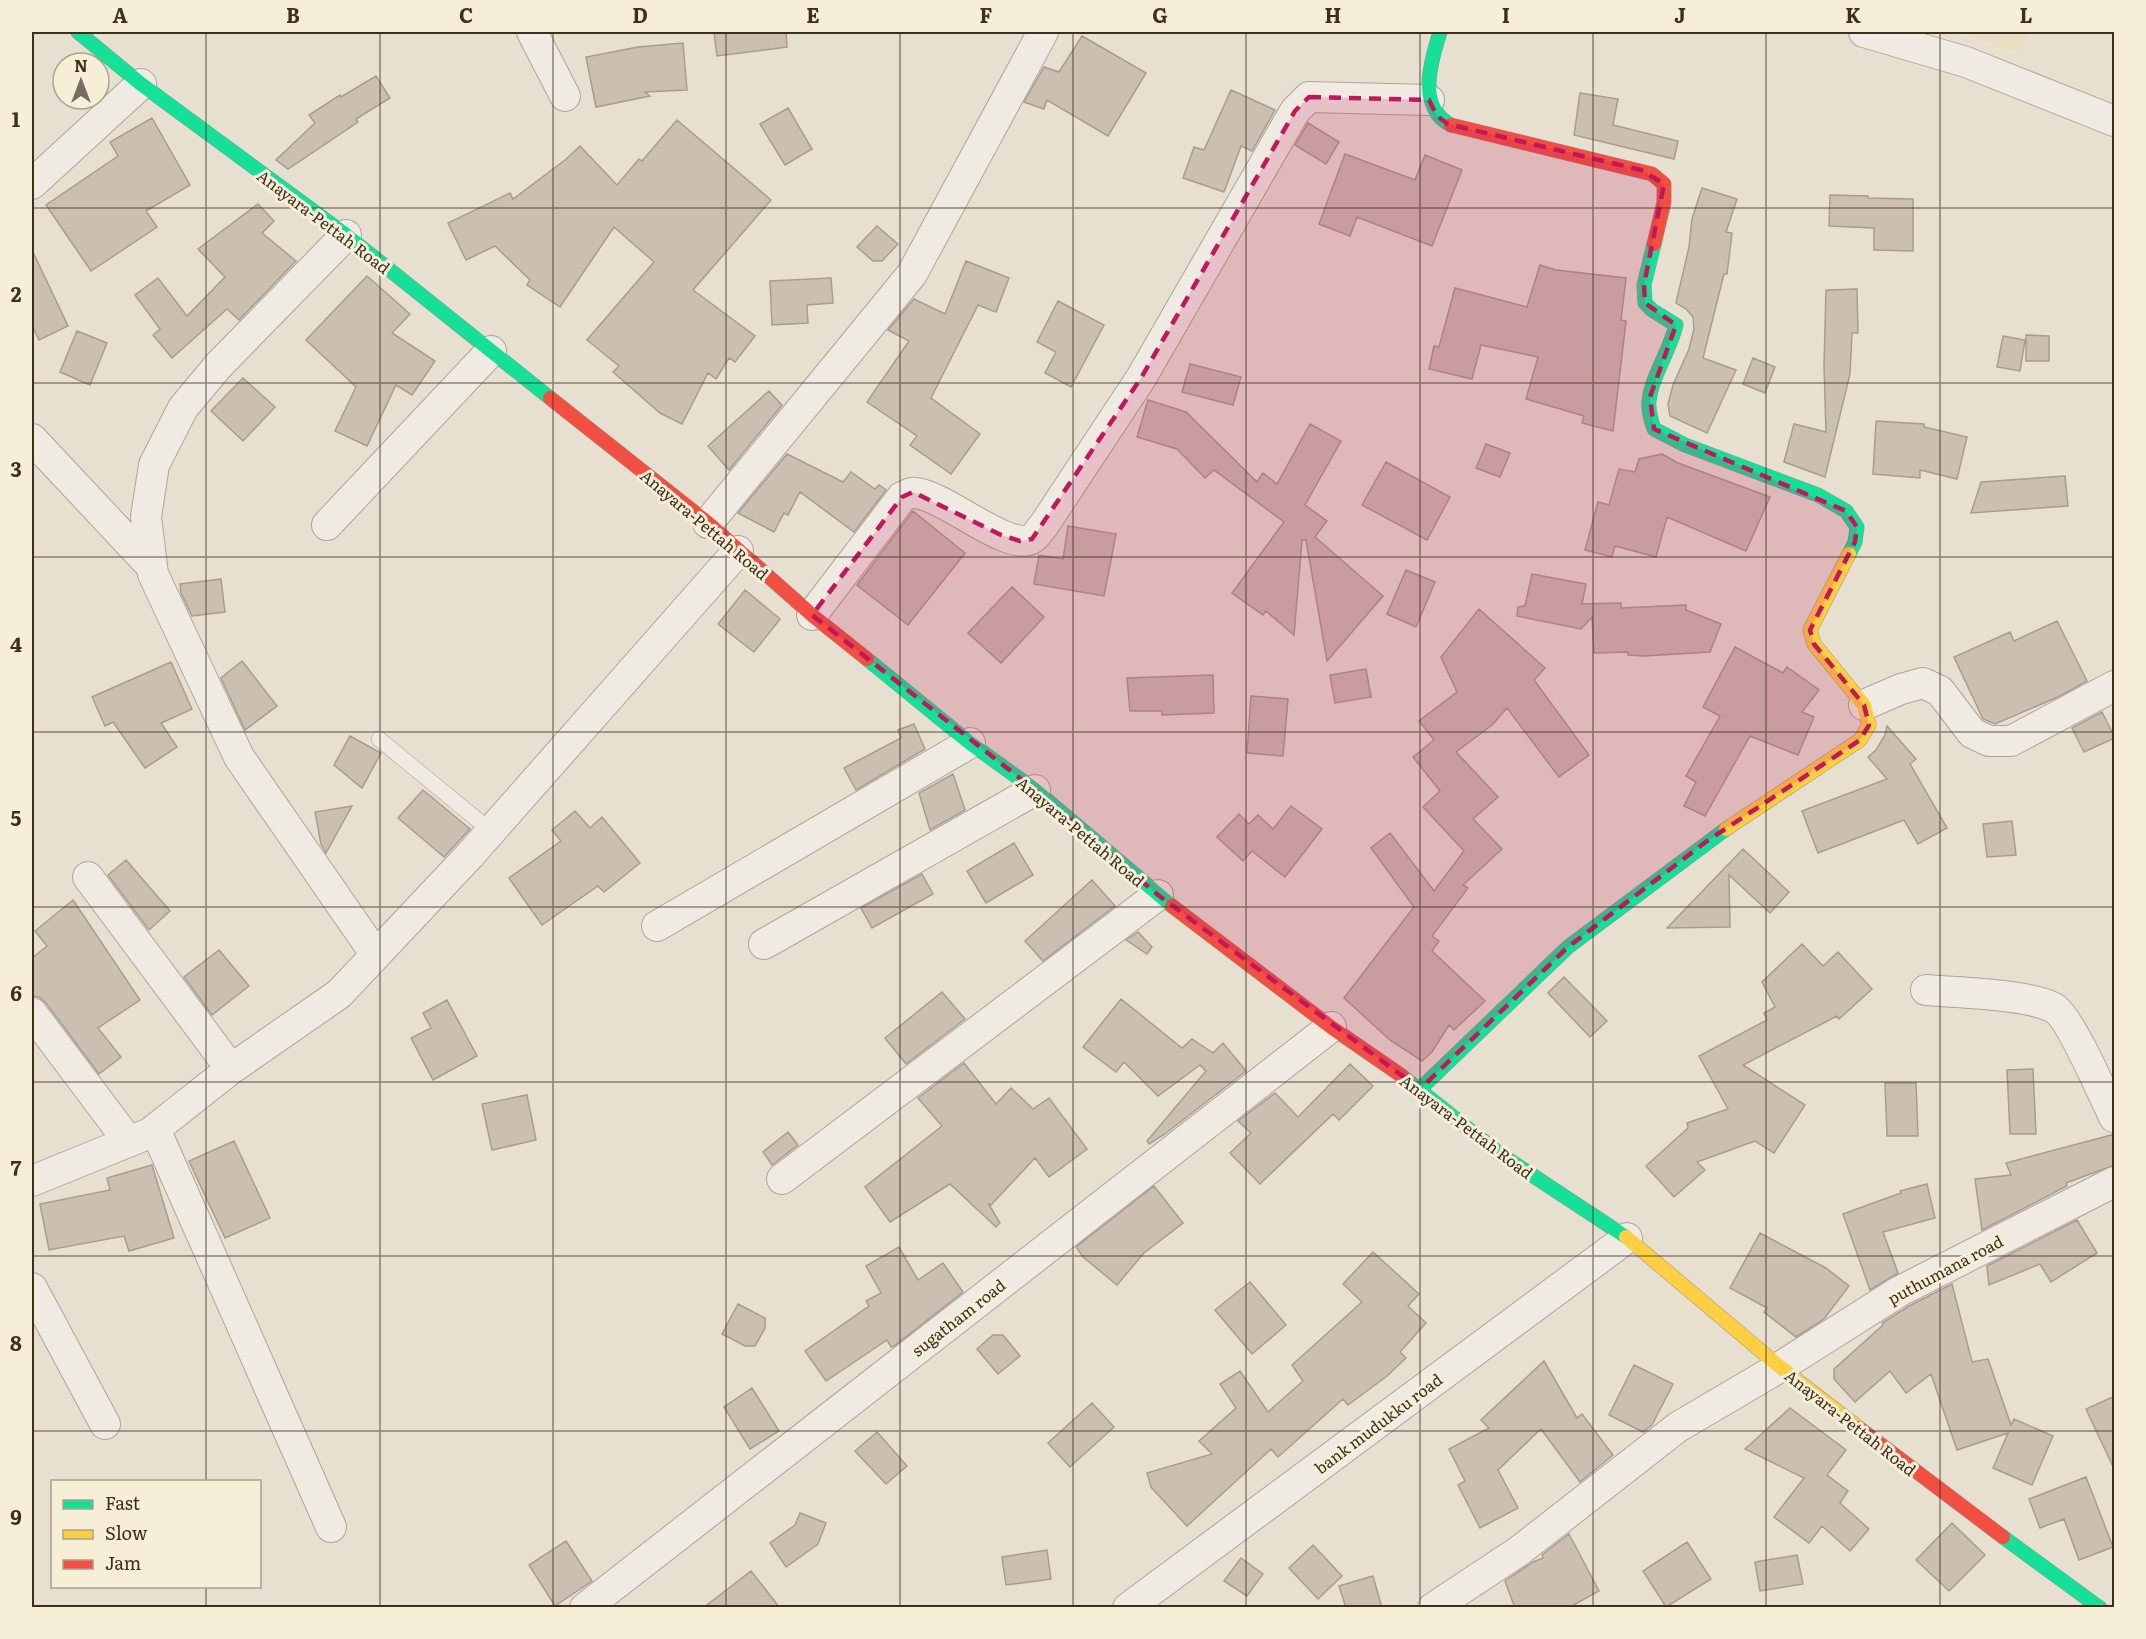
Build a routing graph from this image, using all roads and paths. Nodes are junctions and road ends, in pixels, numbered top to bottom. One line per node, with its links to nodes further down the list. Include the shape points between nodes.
1 (78, 32): 6 (main road, Anayara-Pettah Road)
2 (532, 32): 7 (street)
3 (1043, 32): 14 (street, via 912,274)
4 (1440, 32): 8 (main road, via 1428,78)
5 (1864, 32): 9 (street, via 1966,62)
6 (141, 84): 10 (street); 11 (main road, Anayara-Pettah Road)
7 (565, 96)
8 (1429, 100): 18 (street, via 1309,97 1295,111 1141,378 1032,539 1020,542 1001,535 930,496 913,492 902,497); 20 (main road, via 1437,116 1448,124 1641,170 1664,184 1664,202 1644,294 1645,303 1652,310 1676,325 1650,397 1654,429 1685,445 1818,495 1846,511 1857,527 1855,542 1810,630 1814,644)
9 (2115, 121)
10 (32, 184)
11 (346, 235): 12 (main road, Anayara-Pettah Road); 17 (street, via 218,366 183,408 154,465 146,517)
12 (492, 351): 14 (main road, Anayara-Pettah Road); 15 (street)
13 (32, 439): 17 (street)
14 (708, 523): 16 (main road, Anayara-Pettah Road)
15 (327, 525)
16 (738, 551): 18 (main road, Anayara-Pettah Road); 24 (street)
17 (152, 567): 29 (street, via 240,757)
18 (812, 615): 22 (main road, Anayara-Pettah Road)
19 (2115, 686): 20 (street, via 2011,741 1989,741 1972,733 1940,691 1923,683)
20 (1864, 705): 34 (main road, via 1869,726 1860,740 1707,842 1568,947)
21 (379, 739): 24 (lane)
22 (970, 743): 23 (main road, Anayara-Pettah Road); 27 (street)
23 (1035, 790): 26 (main road, Anayara-Pettah Road); 28 (street)
24 (491, 831): 29 (street)
25 (88, 877): 33 (street)
26 (1158, 895): 32 (main road, Anayara-Pettah Road); 37 (street)
27 (657, 926)
28 (764, 944)
29 (376, 956): 33 (street, via 339,994)
30 (1926, 990): 35 (street, via 2031,1000 2056,1009 2072,1032)
31 (32, 1013): 36 (street)
32 (1331, 1027): 34 (main road, Anayara-Pettah Road); 46 (street, sugatham road)
33 (231, 1069): 36 (street)
34 (1420, 1089): 40 (main road, Anayara-Pettah Road, via 1500,1154)
35 (2115, 1118)
36 (144, 1135): 38 (street); 44 (street)
37 (782, 1179)
38 (32, 1181)
39 (2115, 1182): 42 (street, puthumana road, via 1900,1291)
40 (1627, 1238): 42 (main road, Anayara-Pettah Road); 47 (street, bank mudukku road)
41 (32, 1288): 43 (street)
42 (1780, 1367): 48 (street, puthumana road, via 1678,1427 1519,1551); 49 (main road, Anayara-Pettah Road)
43 (105, 1424)
44 (331, 1527)
45 (2115, 1604): 50 (street)
46 (585, 1608)
47 (1128, 1608)
48 (1432, 1608)
49 (2100, 1608)
50 (2110, 1608)

